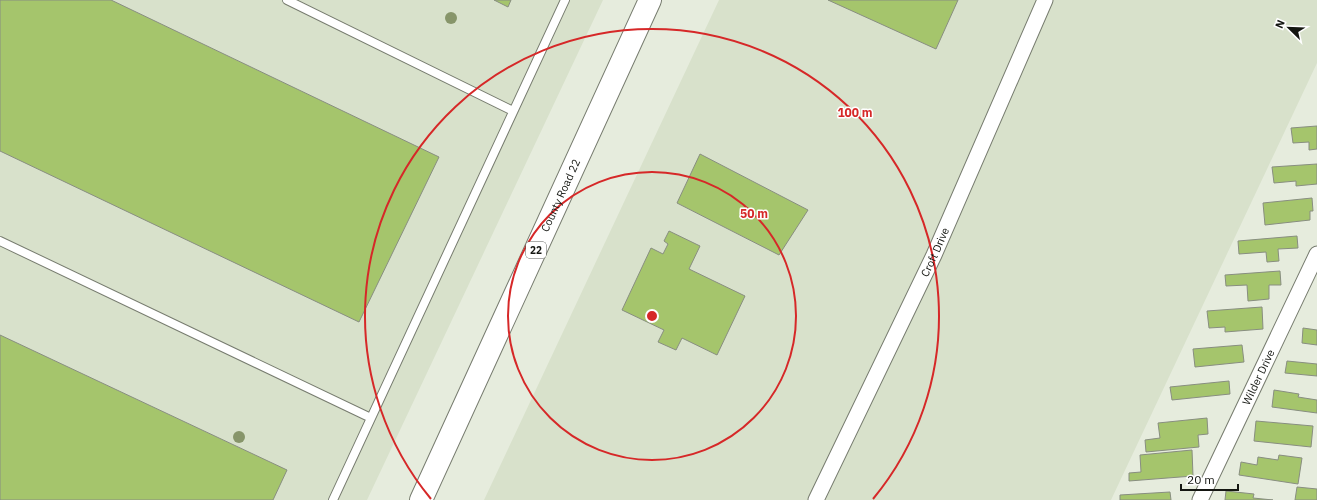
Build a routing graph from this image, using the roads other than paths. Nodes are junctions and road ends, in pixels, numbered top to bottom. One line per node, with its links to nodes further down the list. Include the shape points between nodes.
1 (287, 0): 5 (lane)
2 (565, 0): 5 (lane)
3 (650, 0): 10 (main road, County Road 22 / 22)
4 (1045, 0): 11 (street, Croft Drive, via 934,255)
5 (513, 111): 8 (lane)
6 (0, 241): 8 (lane)
7 (1317, 254): 12 (street, Wilder Drive)
8 (371, 418): 9 (lane)
9 (333, 500)
10 (422, 500)
11 (816, 500)
12 (1200, 500)

